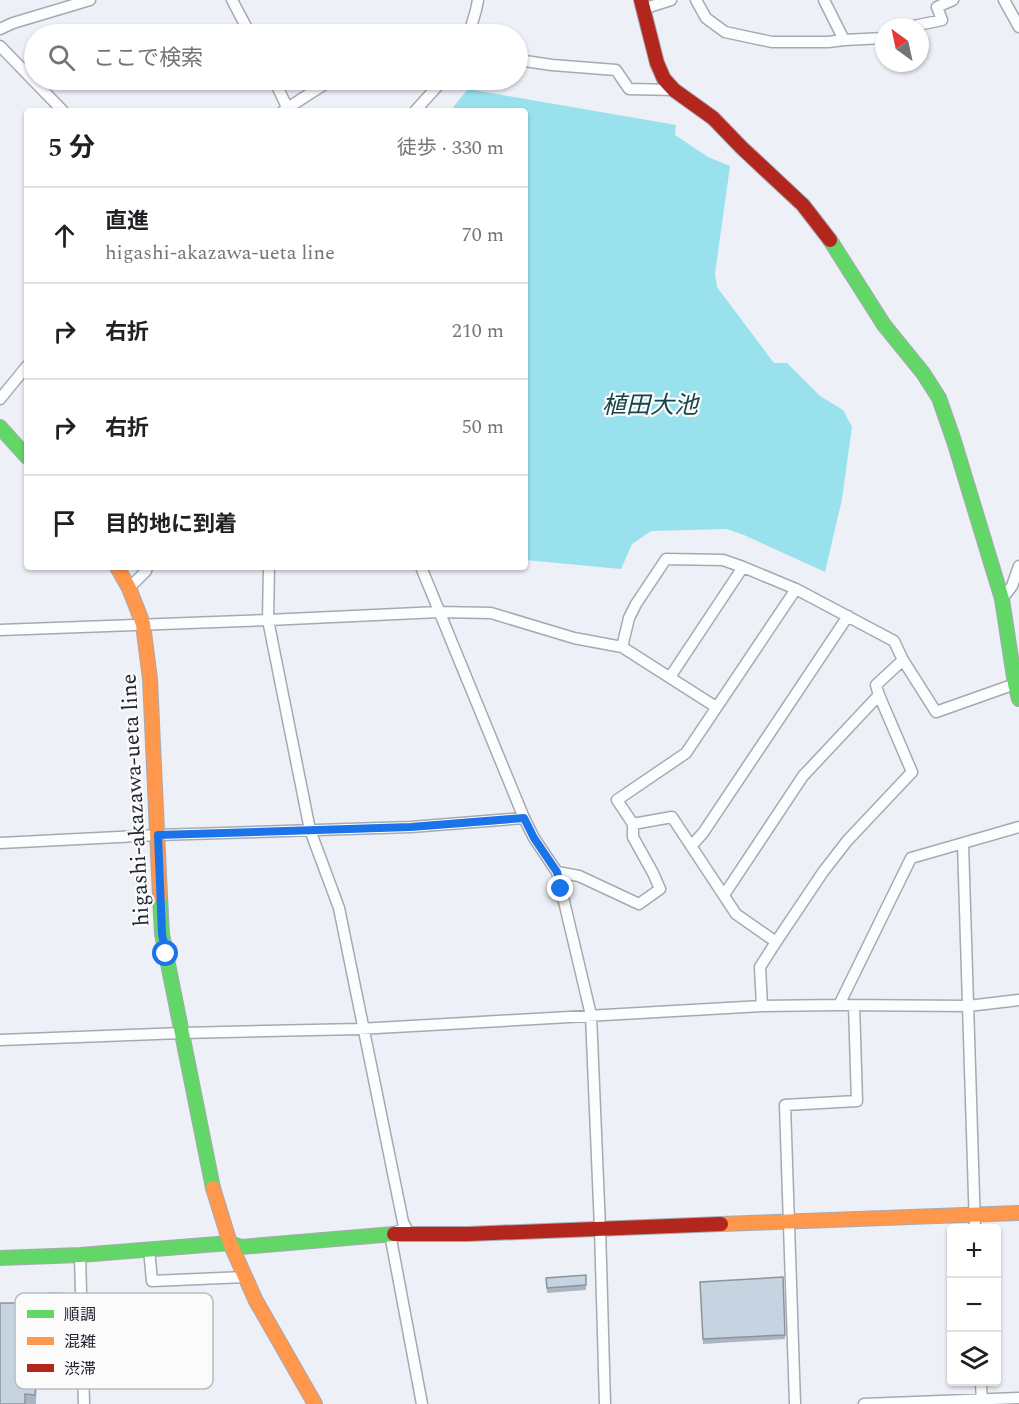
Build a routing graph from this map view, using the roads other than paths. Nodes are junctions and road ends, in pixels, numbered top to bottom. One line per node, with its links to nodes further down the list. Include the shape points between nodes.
1 (90, 0): 14 (street)
2 (232, 0): 11 (street)
3 (478, 0): 12 (street)
4 (670, 0): 9 (street)
5 (696, 0): 16 (street, via 706,18 725,32 772,42)
6 (824, 0): 16 (street)
7 (951, 0): 10 (street, via 938,7 942,20)
8 (1004, 0): 13 (street)
9 (642, 5): 24 (street, via 657,63)
10 (929, 23)
11 (245, 24)
12 (472, 24)
13 (1019, 27)
14 (0, 29)
15 (875, 38): 16 (street)
16 (844, 40)
17 (0, 46): 19 (street)
18 (528, 61): 24 (street, via 616,70 629,89)
19 (24, 71)
20 (43, 90): 25 (street)
21 (279, 90): 26 (street)
22 (316, 90): 27 (street)
23 (434, 90): 28 (street)
24 (674, 90): 41 (street, via 714,118 803,205 884,326 923,372 939,398 954,441)
25 (60, 108)
26 (286, 108)
27 (289, 108)
28 (418, 108)
29 (24, 370): 30 (street)
30 (0, 399)
31 (0, 427): 32 (street)
32 (24, 454)
33 (1019, 566): 41 (street)
34 (743, 567): 40 (street); 47 (street, via 723,560 666,559 636,604); 49 (street)
35 (119, 570): 39 (street, higashi-akazawa-ueta line)
36 (146, 570): 39 (street)
37 (269, 570): 44 (street)
38 (421, 570): 42 (street)
39 (129, 588): 45 (street, higashi-akazawa-ueta line)
40 (796, 589): 43 (street); 53 (street)
41 (1002, 599): 50 (street)
42 (439, 612): 44 (street); 47 (street, via 491,613 574,638); 54 (street)
43 (848, 616): 48 (street, via 894,640); 61 (street)
44 (268, 620): 45 (street); 57 (street)
45 (143, 624): 46 (street); 58 (street, higashi-akazawa-ueta line, via 150,679)
46 (0, 630)
47 (622, 647): 49 (street)
48 (903, 660): 50 (street, via 936,712); 51 (street, via 876,685)
49 (670, 677): 53 (street)
50 (1017, 684): 52 (street)
51 (879, 695): 63 (street, via 803,776); 64 (street, via 912,772 847,841)
52 (1019, 699)
53 (716, 707): 55 (street, via 686,753 617,800)
54 (524, 818): 57 (street); 62 (street)
55 (633, 824): 61 (street, via 672,817); 62 (street, via 633,837 660,889 639,904 579,876)
56 (1019, 827): 60 (street)
57 (310, 831): 58 (street); 71 (street, via 339,908)
58 (158, 835): 59 (street); 72 (street, higashi-akazawa-ueta line, via 162,934)
59 (0, 843)
60 (963, 844): 66 (street, via 911,858); 69 (street)
61 (692, 845): 63 (street)
62 (557, 872): 70 (street)
63 (724, 895): 64 (street, via 736,914)
64 (776, 942): 68 (street, via 760,967)
65 (1019, 1000): 69 (street)
66 (839, 1005): 67 (street); 68 (street)
67 (854, 1005): 69 (street); 75 (street, via 857,1101 785,1105)
68 (762, 1006): 70 (street)
69 (968, 1006): 76 (street)
70 (591, 1016): 71 (street); 77 (street)
71 (364, 1029): 72 (street); 78 (street, via 406,1228)
72 (182, 1033): 73 (street); 79 (street, higashi-akazawa-ueta line, via 214,1192)
73 (0, 1040)
74 (1019, 1213): 76 (street)
75 (789, 1221): 76 (street); 77 (street); 93 (street)
76 (975, 1222)
77 (600, 1228): 78 (street); 92 (street)
78 (390, 1234): 79 (street, via 241,1247); 91 (street)
79 (230, 1243): 80 (street); 83 (street, higashi-akazawa-ueta line)
80 (149, 1249): 81 (street); 83 (street, via 152,1281)
81 (80, 1255): 82 (street); 84 (street)
82 (0, 1258)
83 (245, 1277): 90 (street, higashi-akazawa-ueta line)
84 (81, 1293)
85 (981, 1386): 88 (street)
86 (84, 1389): 89 (street)
87 (1019, 1398): 88 (street)
88 (982, 1401): 94 (street)
89 (84, 1404)
90 (315, 1404)
91 (422, 1404)
92 (605, 1404)
93 (795, 1404)
94 (864, 1404)

